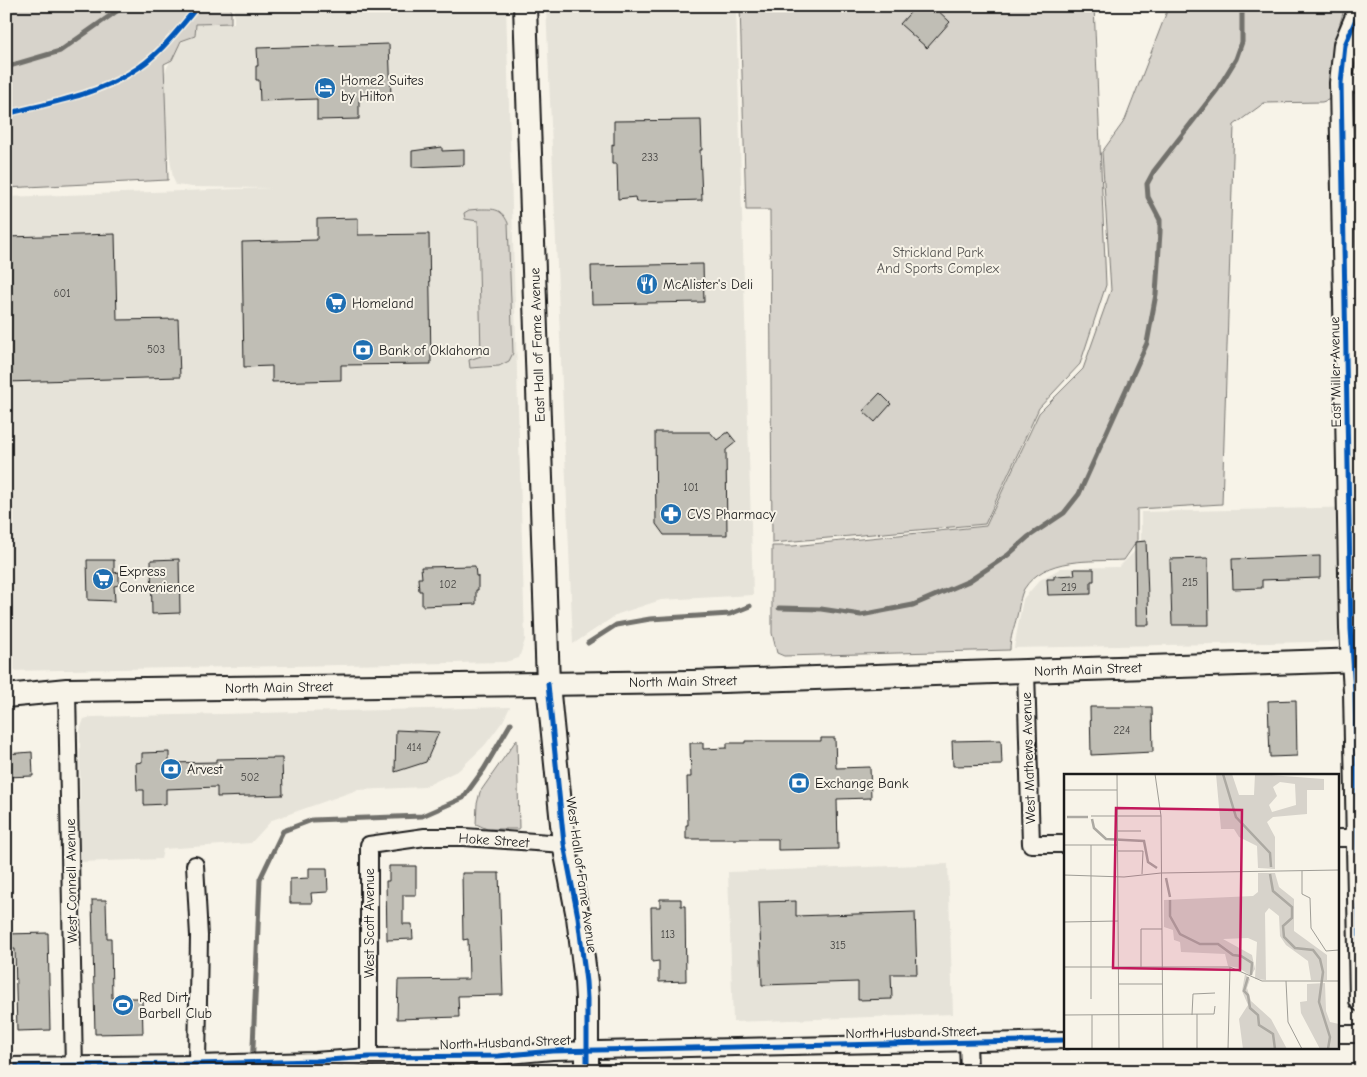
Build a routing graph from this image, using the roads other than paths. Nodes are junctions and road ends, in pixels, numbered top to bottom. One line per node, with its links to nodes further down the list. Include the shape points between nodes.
1 (525, 6): 6 (main road, East Hall of Fame Avenue)
2 (1361, 8): 3 (main road, East Miller Avenue, via 1345,45)
3 (1351, 84): 4 (main road, East Miller Avenue, via 1351,629)
4 (1357, 660): 5 (main road, North Main Street); 10 (main road, East Miller Avenue)
5 (1026, 671): 6 (main road, North Main Street); 12 (street, West Mathews Avenue, via 1031,844)
6 (548, 684): 7 (main road, North Main Street); 11 (main road, West Hall of Fame Avenue)
7 (67, 690): 8 (main road, North Main Street); 24 (street, West Connell Avenue)
8 (6, 696)
9 (425, 837): 11 (street, Hoke Street); 19 (street, West Scott Avenue, via 369,845)
10 (1348, 838): 14 (main road, East Miller Avenue)
11 (564, 844): 20 (main road, West Hall of Fame Avenue, via 583,958 587,999)
12 (1064, 844)
13 (195, 865): 21 (street, via 199,936)
14 (1361, 1000)
15 (1340, 1034): 16 (street)
16 (1361, 1034)
17 (1064, 1040): 18 (street, North Husband Street)
18 (968, 1042): 20 (street, North Husband Street); 25 (street)
19 (370, 1057): 20 (street, North Husband Street, via 498,1056 552,1051); 23 (street, North Husband Street)
20 (586, 1060)
21 (197, 1064): 23 (street, North Husband Street, via 263,1062); 24 (street, North Husband Street)
22 (6, 1066): 24 (street, North Husband Street)
23 (315, 1066)
24 (74, 1068)
25 (969, 1071)

